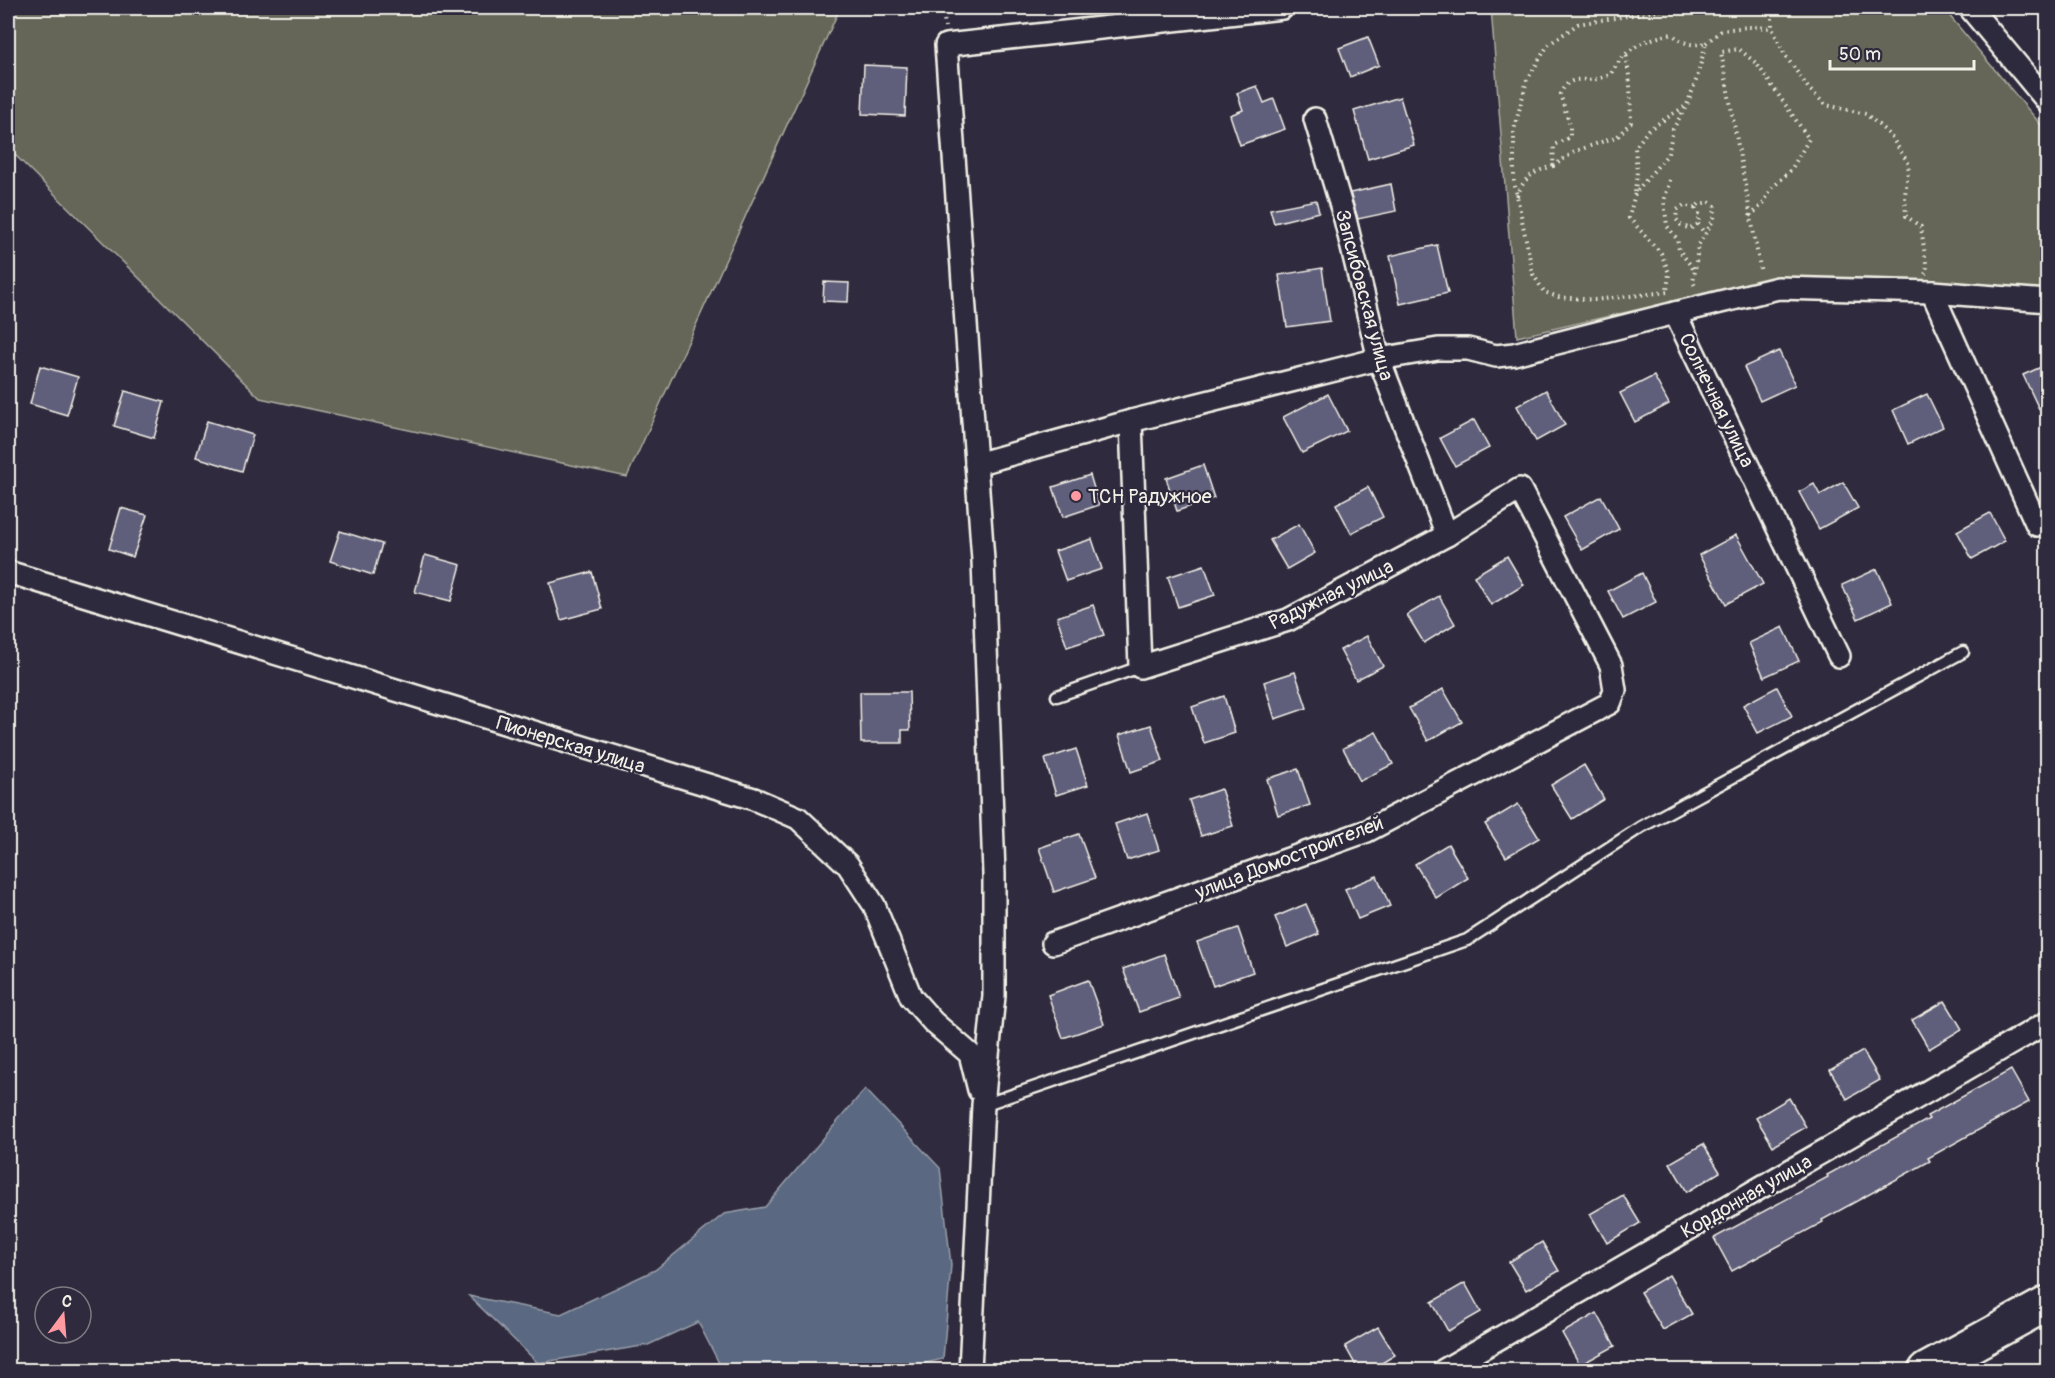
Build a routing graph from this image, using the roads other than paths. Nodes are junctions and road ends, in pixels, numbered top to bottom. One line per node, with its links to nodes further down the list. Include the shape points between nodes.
1 (1282, 8): 10 (street, via 946,45)
2 (1970, 8): 3 (street)
3 (2048, 102)
4 (1315, 119): 8 (street, Запсибовская улица, via 1345,219)
5 (1924, 292): 6 (street, Солнечная улица); 7 (street, Солнечная улица, via 1778,288); 11 (street)
6 (2048, 301)
7 (1675, 313): 8 (street, via 1514,354 1496,356 1468,349 1438,349); 15 (street, Солнечная улица)
8 (1379, 359): 9 (street); 12 (street, Запсибовская улица)
9 (1131, 421): 10 (street); 17 (street)
10 (976, 464): 21 (street, via 994,874 994,996)
11 (2037, 525)
12 (1448, 535): 16 (street, Радужная улица, via 1520,489); 17 (street, Радужная улица, via 1288,620)
13 (8, 572): 21 (street, Пионерская улица, via 754,799 798,818 848,865 874,905 911,997 970,1054)
14 (1963, 652): 21 (lane, via 1641,827 1467,940)
15 (1839, 656)
16 (1611, 665): 19 (street, улица Домостроителей, via 1615,690 1610,703 1367,831)
17 (1140, 667): 18 (lane)
18 (1057, 696)
19 (1053, 943)
20 (2048, 1022): 24 (street, Кордонная улица)
21 (983, 1105): 23 (street)
22 (2048, 1303): 25 (main road)
23 (970, 1371)
24 (1444, 1371)
25 (1926, 1371)

